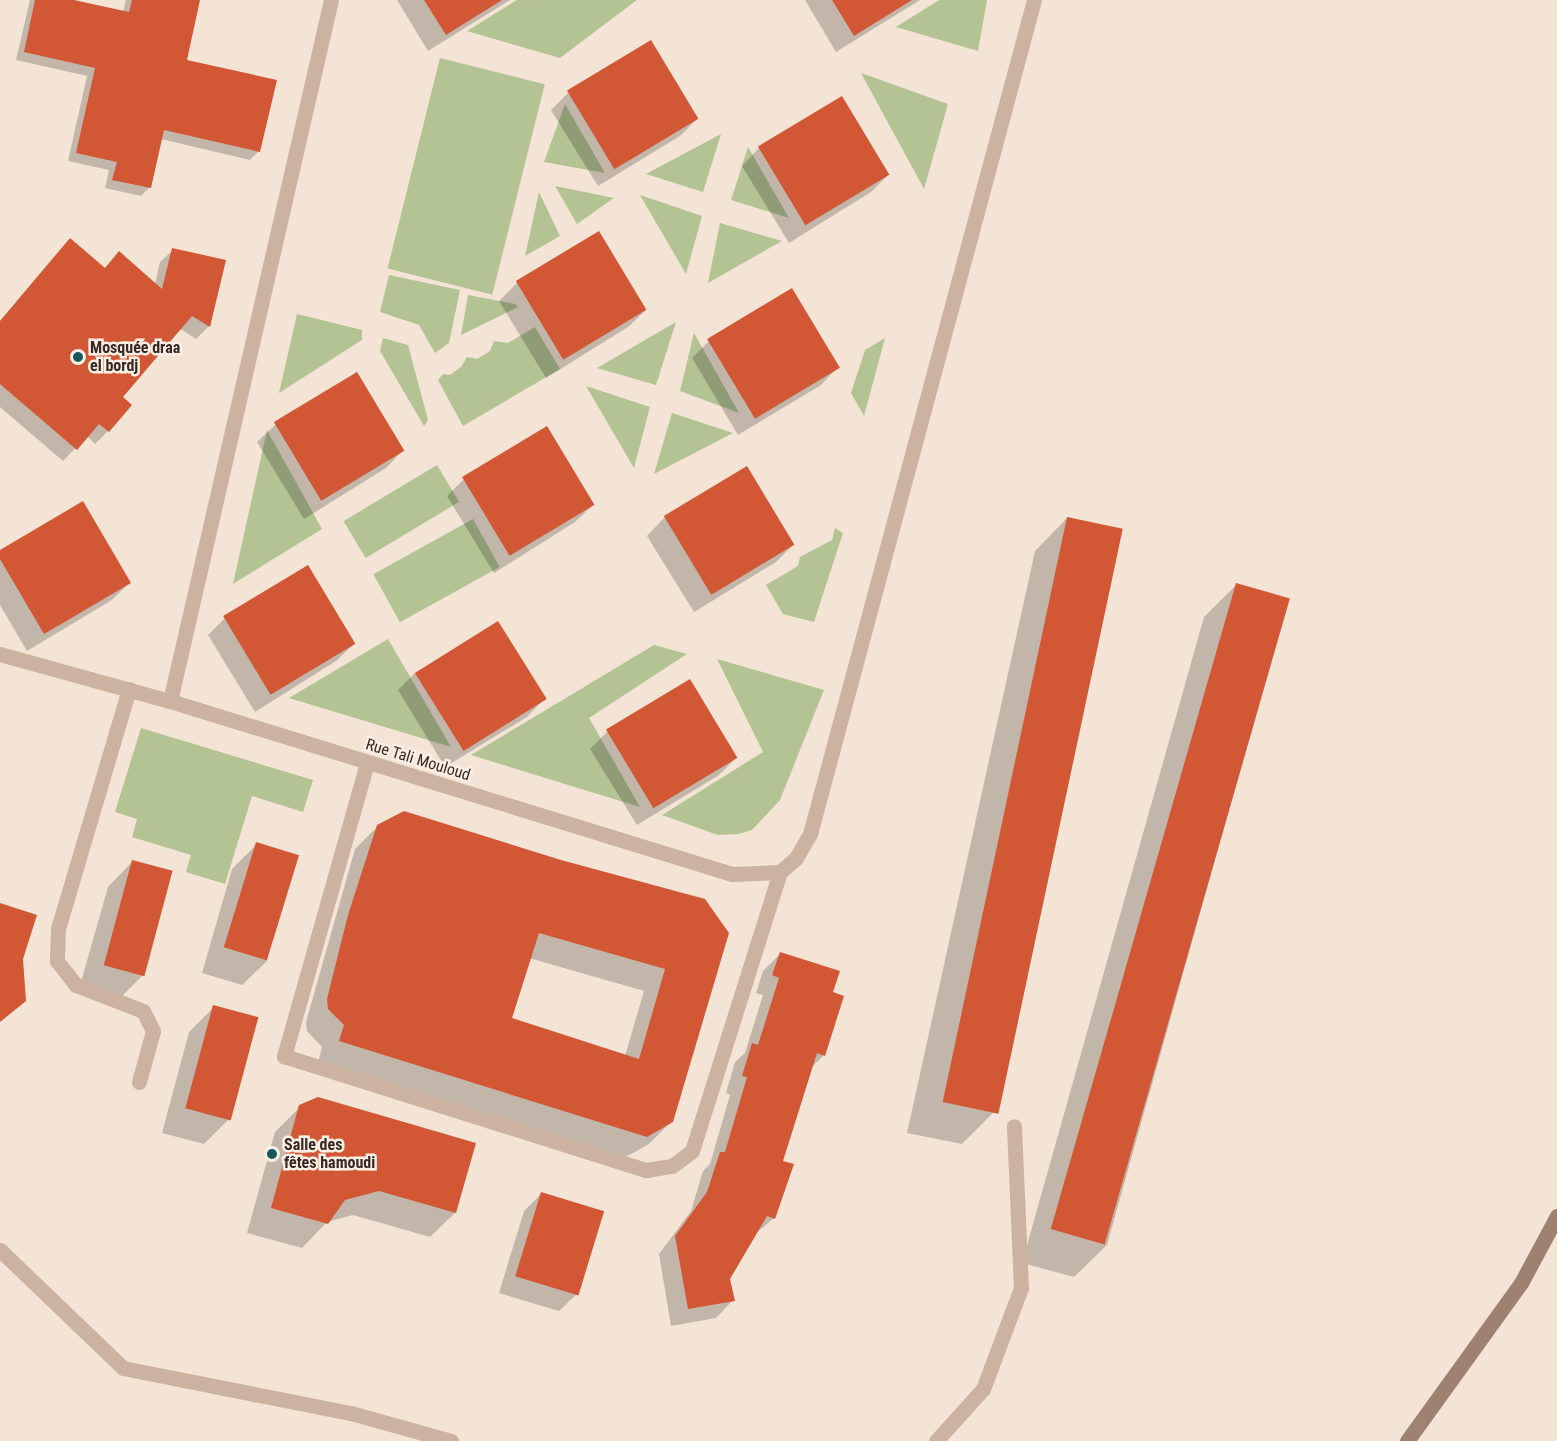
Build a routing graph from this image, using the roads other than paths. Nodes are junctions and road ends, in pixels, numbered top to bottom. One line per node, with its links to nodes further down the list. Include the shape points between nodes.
1 (331, 0): 5 (street)
2 (1034, 0): 7 (street, via 810,834 796,858)
3 (0, 654): 4 (street, Rue Tali Mouloud)
4 (129, 689): 5 (street, Rue Tali Mouloud); 8 (street, via 58,928 57,961 76,985 143,1011 153,1031)
5 (170, 701): 6 (street, Rue Tali Mouloud)
6 (367, 763): 7 (street, Rue Tali Mouloud, via 732,874); 7 (street, via 284,1056 646,1170 672,1166 692,1151)
7 (780, 872)
8 (139, 1082)
9 (1014, 1126): 13 (street, via 1021,1288 983,1389)
10 (1557, 1216): 14 (main road, via 1521,1283)
11 (0, 1250): 12 (street, via 123,1368 351,1413)
12 (451, 1441)
13 (936, 1441)
14 (1407, 1441)

